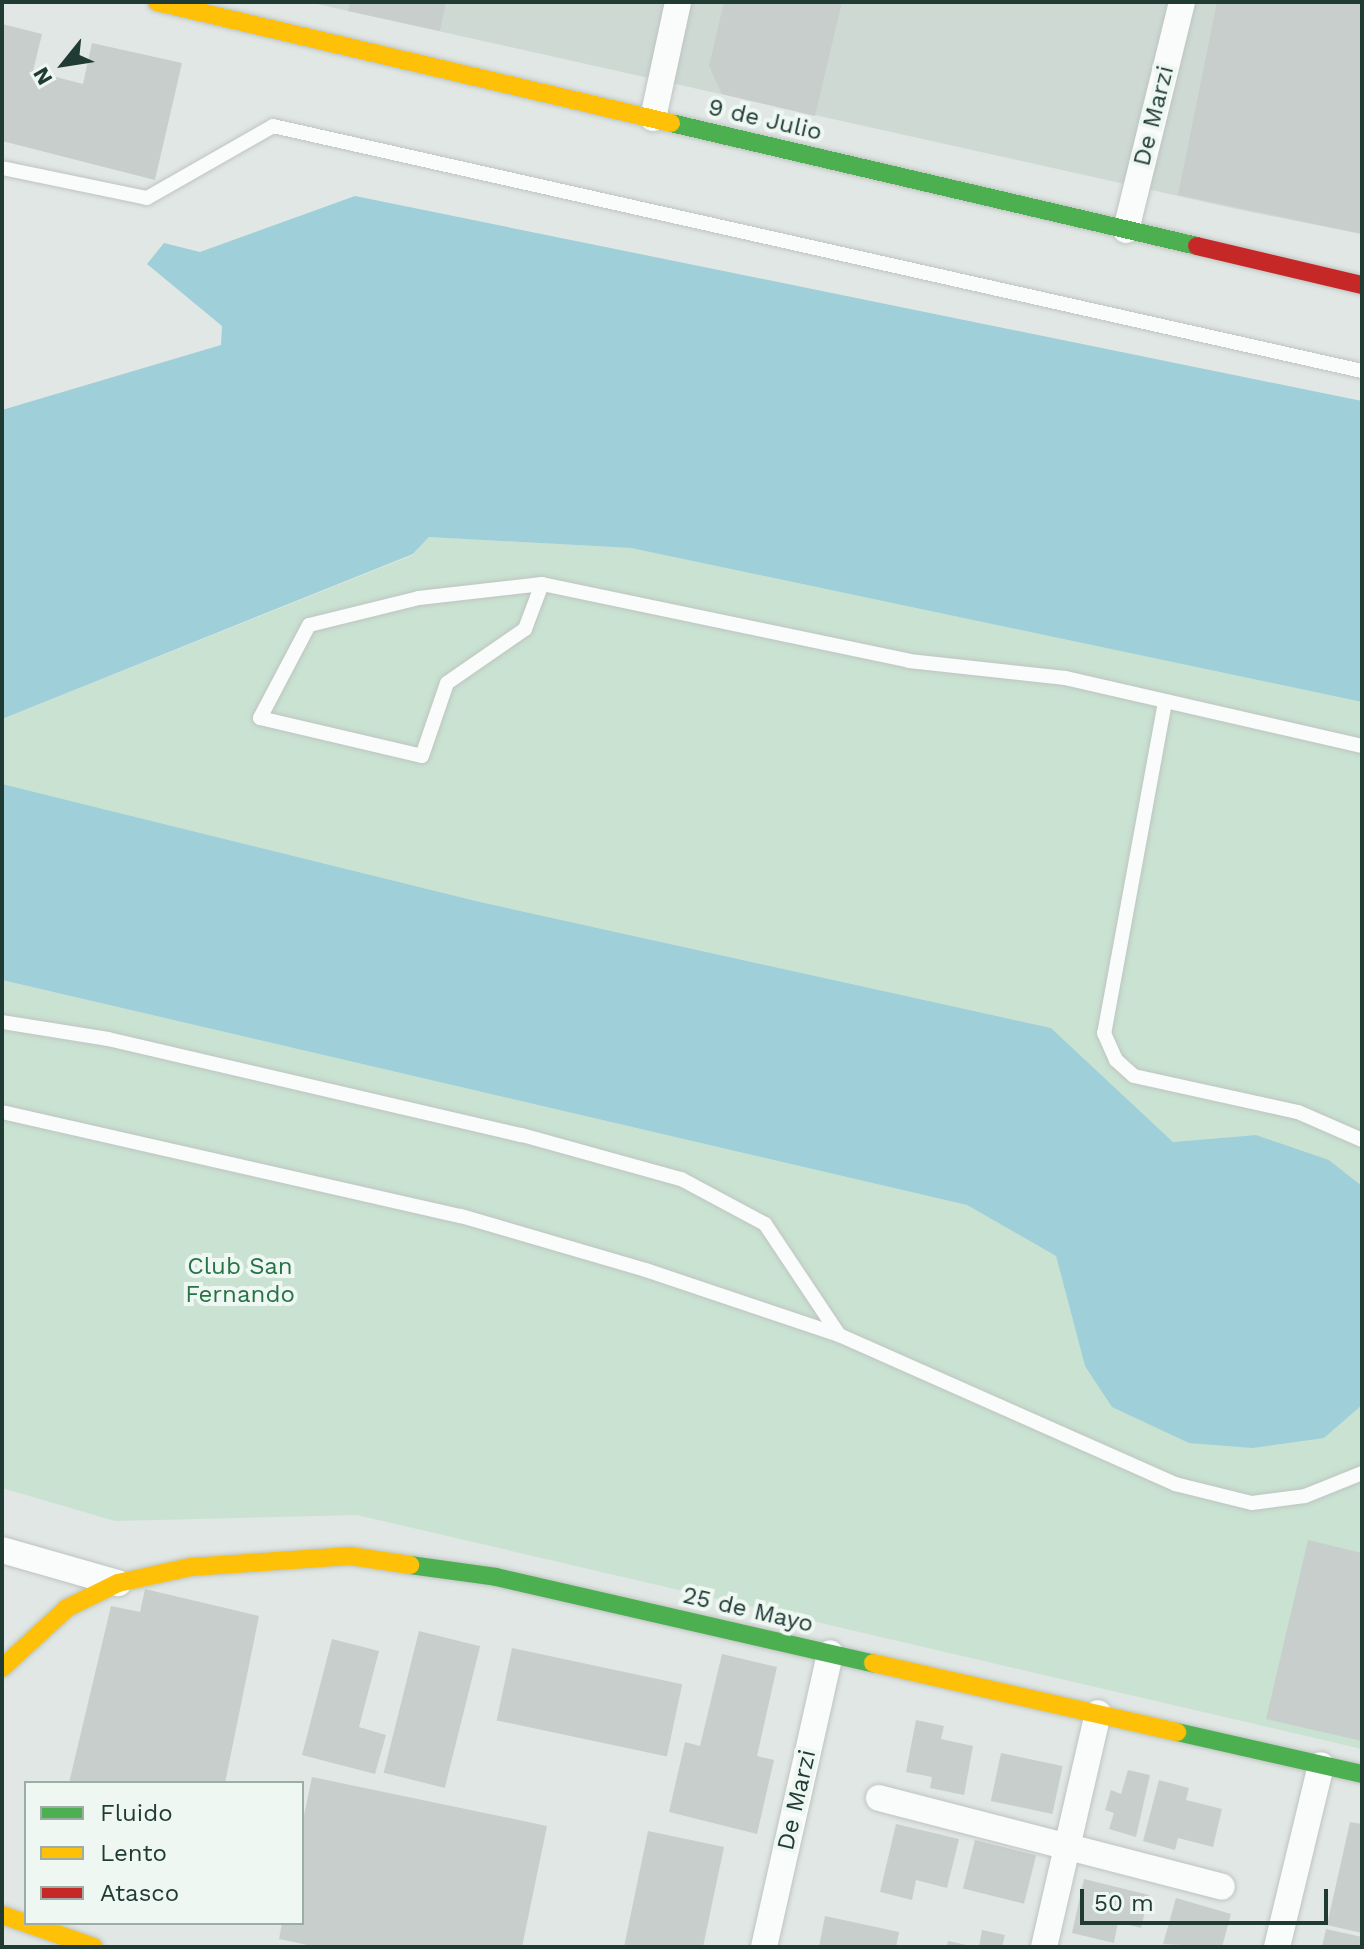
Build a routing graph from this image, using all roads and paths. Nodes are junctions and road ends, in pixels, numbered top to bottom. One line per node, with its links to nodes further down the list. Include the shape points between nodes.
1 (157, 2): 4 (street, 9 de Julio)
2 (678, 2): 5 (street)
3 (1182, 2): 7 (street, De Marzi)
4 (180, 5): 5 (street, 9 de Julio)
5 (653, 118): 7 (street, 9 de Julio)
6 (2, 168): 9 (lane, via 147,198 273,126)
7 (1126, 230): 8 (street, 9 de Julio)
8 (1362, 285)
9 (1362, 371)
10 (542, 584): 10 (lane, via 525,629 447,683 422,756 260,718 309,625 419,598); 11 (lane, via 909,661 1065,678)
11 (1165, 702): 12 (lane); 15 (lane, via 1104,1033 1116,1060 1134,1076 1298,1112)
12 (1362, 746)
13 (2, 1022): 16 (lane, via 123,1043 522,1135 681,1179 765,1224)
14 (2, 1112): 16 (lane, via 461,1216)
15 (1362, 1140)
16 (839, 1335): 17 (lane, via 1175,1484 1252,1503 1305,1496)
17 (1362, 1473)
18 (2, 1550): 19 (street)
19 (118, 1583): 20 (street, 25 de Mayo, via 191,1567 350,1556 421,1563); 21 (street, 25 de Mayo, via 67,1608)
20 (830, 1653): 22 (street, 25 de Mayo); 32 (street, De Marzi)
21 (2, 1668)
22 (1098, 1713): 23 (street, 25 de Mayo); 26 (street)
23 (1321, 1765): 24 (street, 25 de Mayo); 34 (street)
24 (1362, 1774)
25 (879, 1798): 26 (street)
26 (1067, 1847): 27 (street); 33 (street)
27 (1222, 1887)
28 (2, 1915): 29 (street)
29 (24, 1923)
30 (31, 1925): 31 (street)
31 (94, 1947)
32 (764, 1947)
33 (1044, 1947)
34 (1277, 1947)

